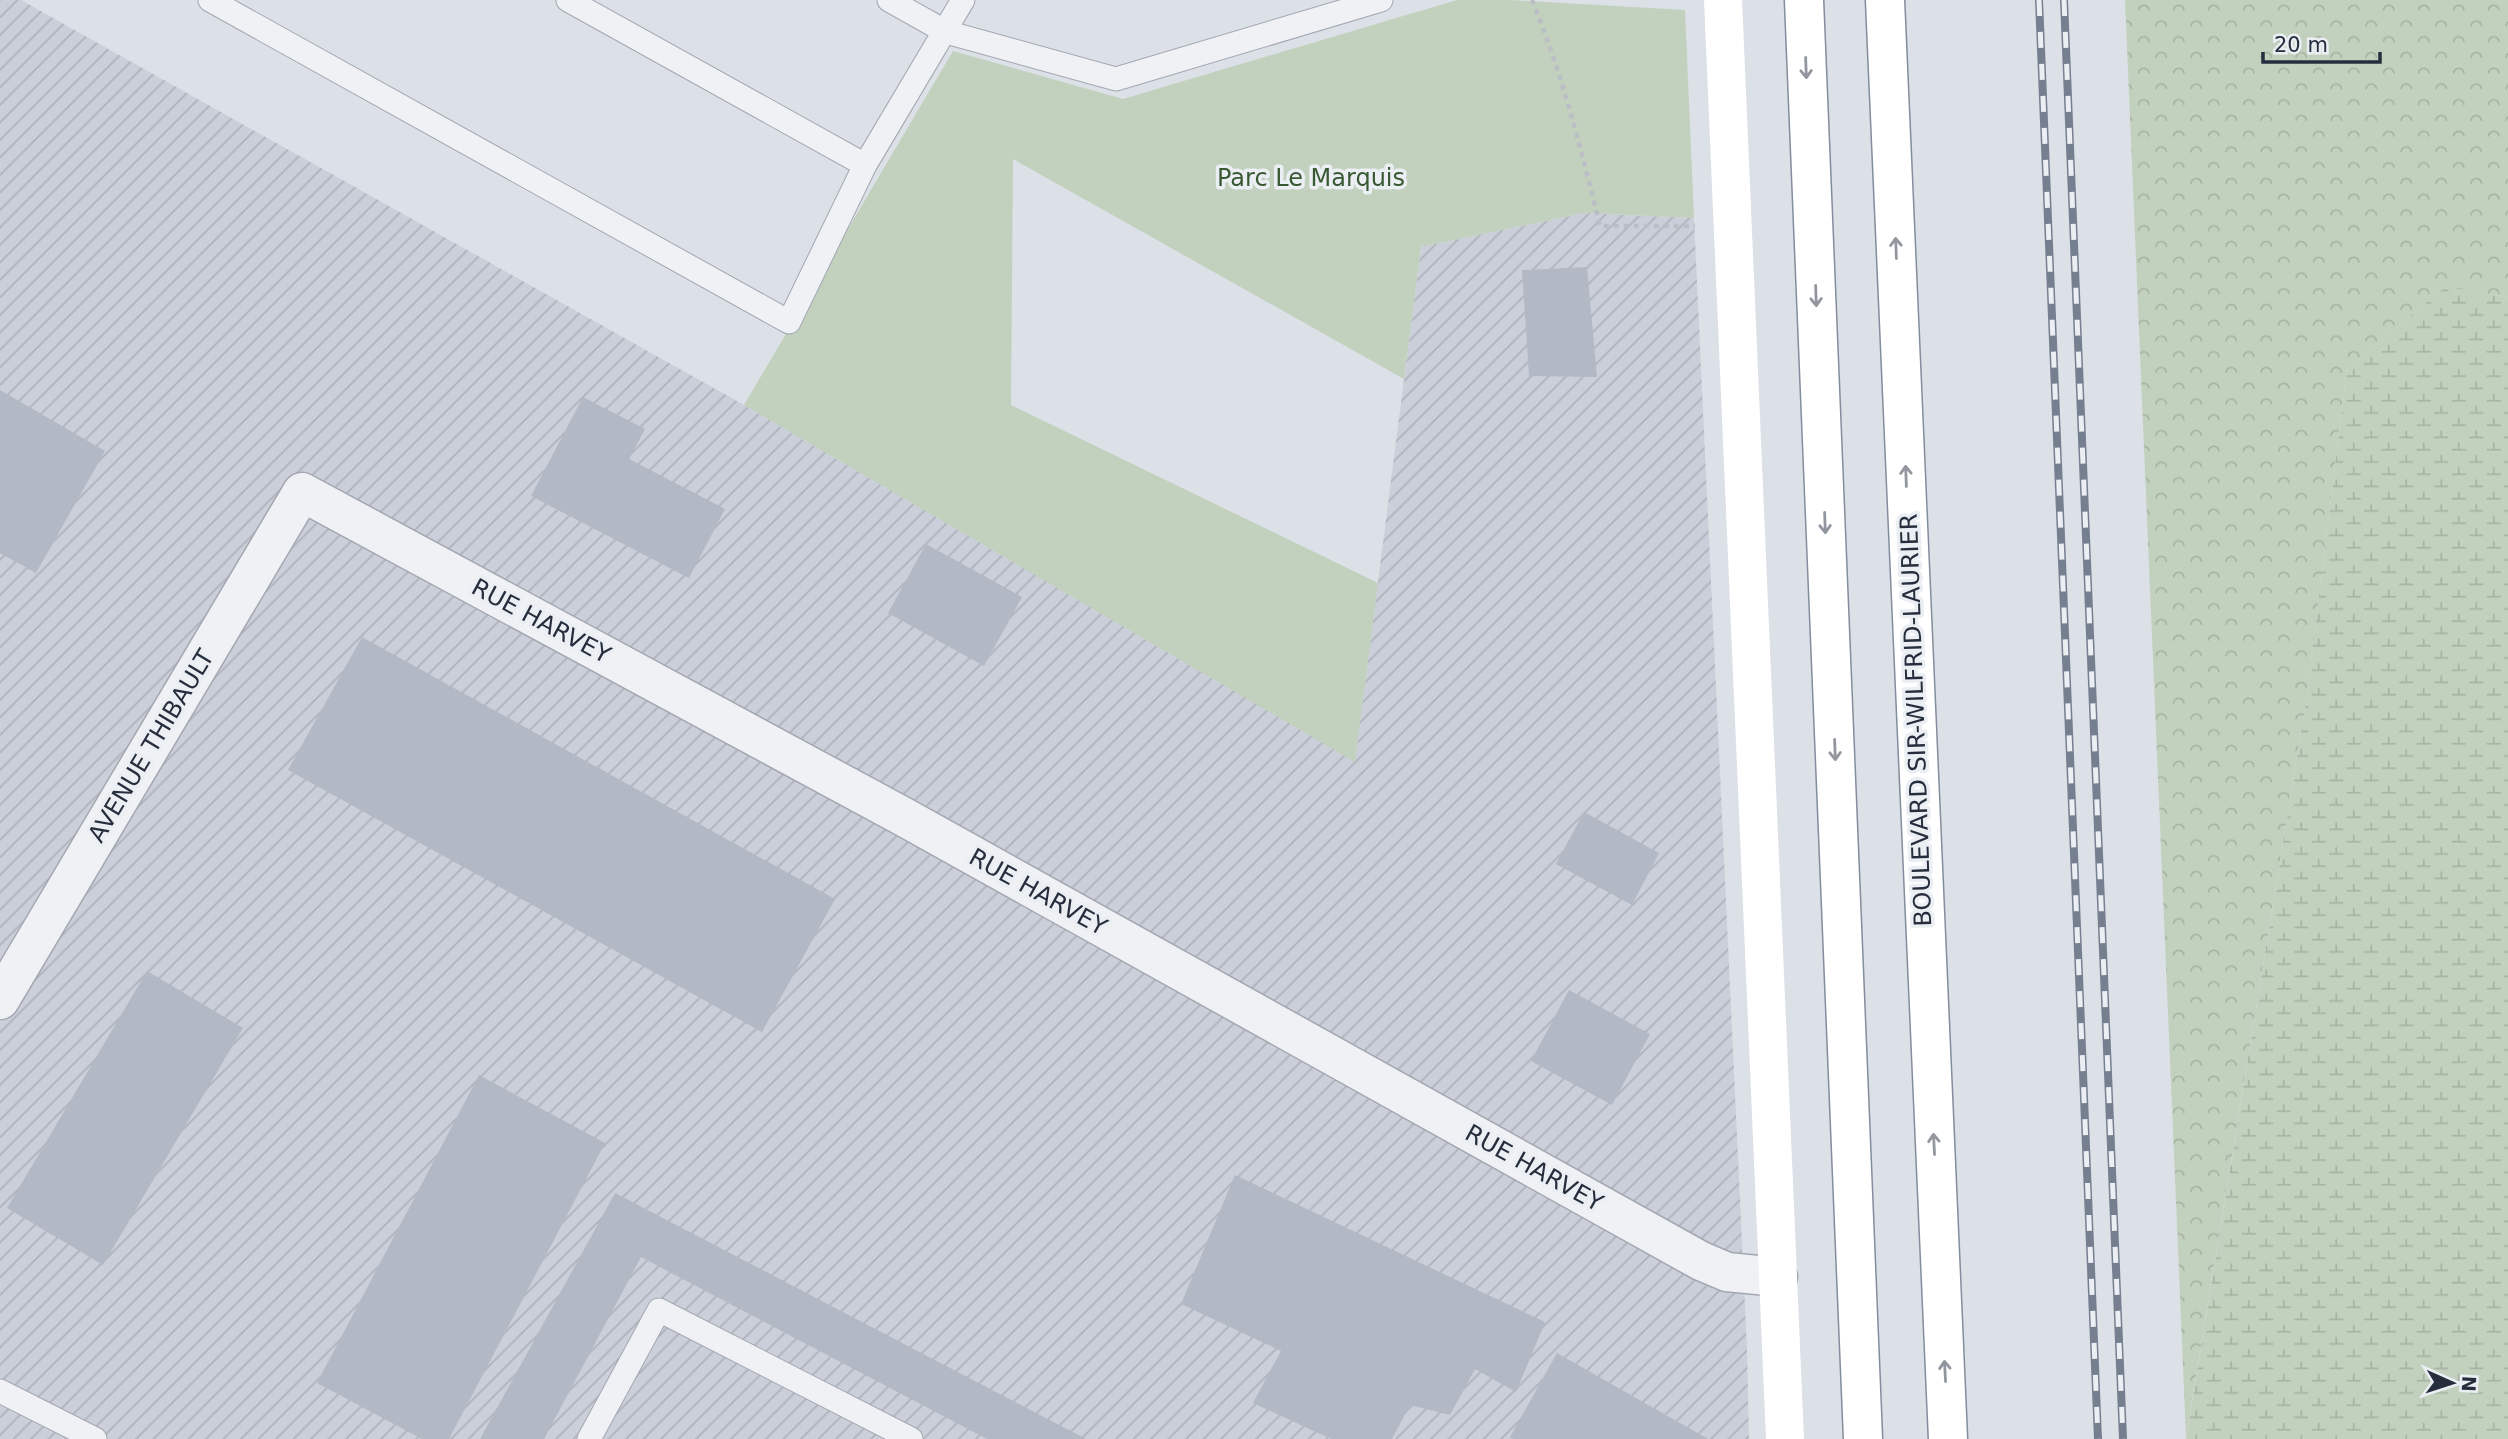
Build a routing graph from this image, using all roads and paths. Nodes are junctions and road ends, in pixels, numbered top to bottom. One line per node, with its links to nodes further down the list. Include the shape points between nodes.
1 (210, 0): 11 (lane, via 789,322)
2 (568, 0): 11 (lane)
3 (889, 0): 10 (lane)
4 (962, 0): 10 (lane)
5 (1381, 0): 10 (lane, via 1116,79)
6 (1532, 0): 12 (path, via 1551,47 1600,226)
7 (1723, 0): 15 (main road)
8 (1804, 0): 21 (main road, one-way to 21)
9 (1885, 0): 22 (main road, BOULEVARD SIR-WILFRID-LAURIER, one-way to 9)
10 (946, 32): 11 (lane)
11 (865, 165)
12 (1704, 226)
13 (302, 492): 14 (street, AVENUE THIBAULT); 15 (street, RUE HARVEY, via 904,817 1701,1261 1727,1272)
14 (0, 1000)
15 (1778, 1277): 20 (main road)
16 (0, 1391): 17 (lane)
17 (95, 1439)
18 (589, 1439): 19 (lane, via 659,1310)
19 (911, 1439)
20 (1785, 1439)
21 (1863, 1439)
22 (1948, 1439)

